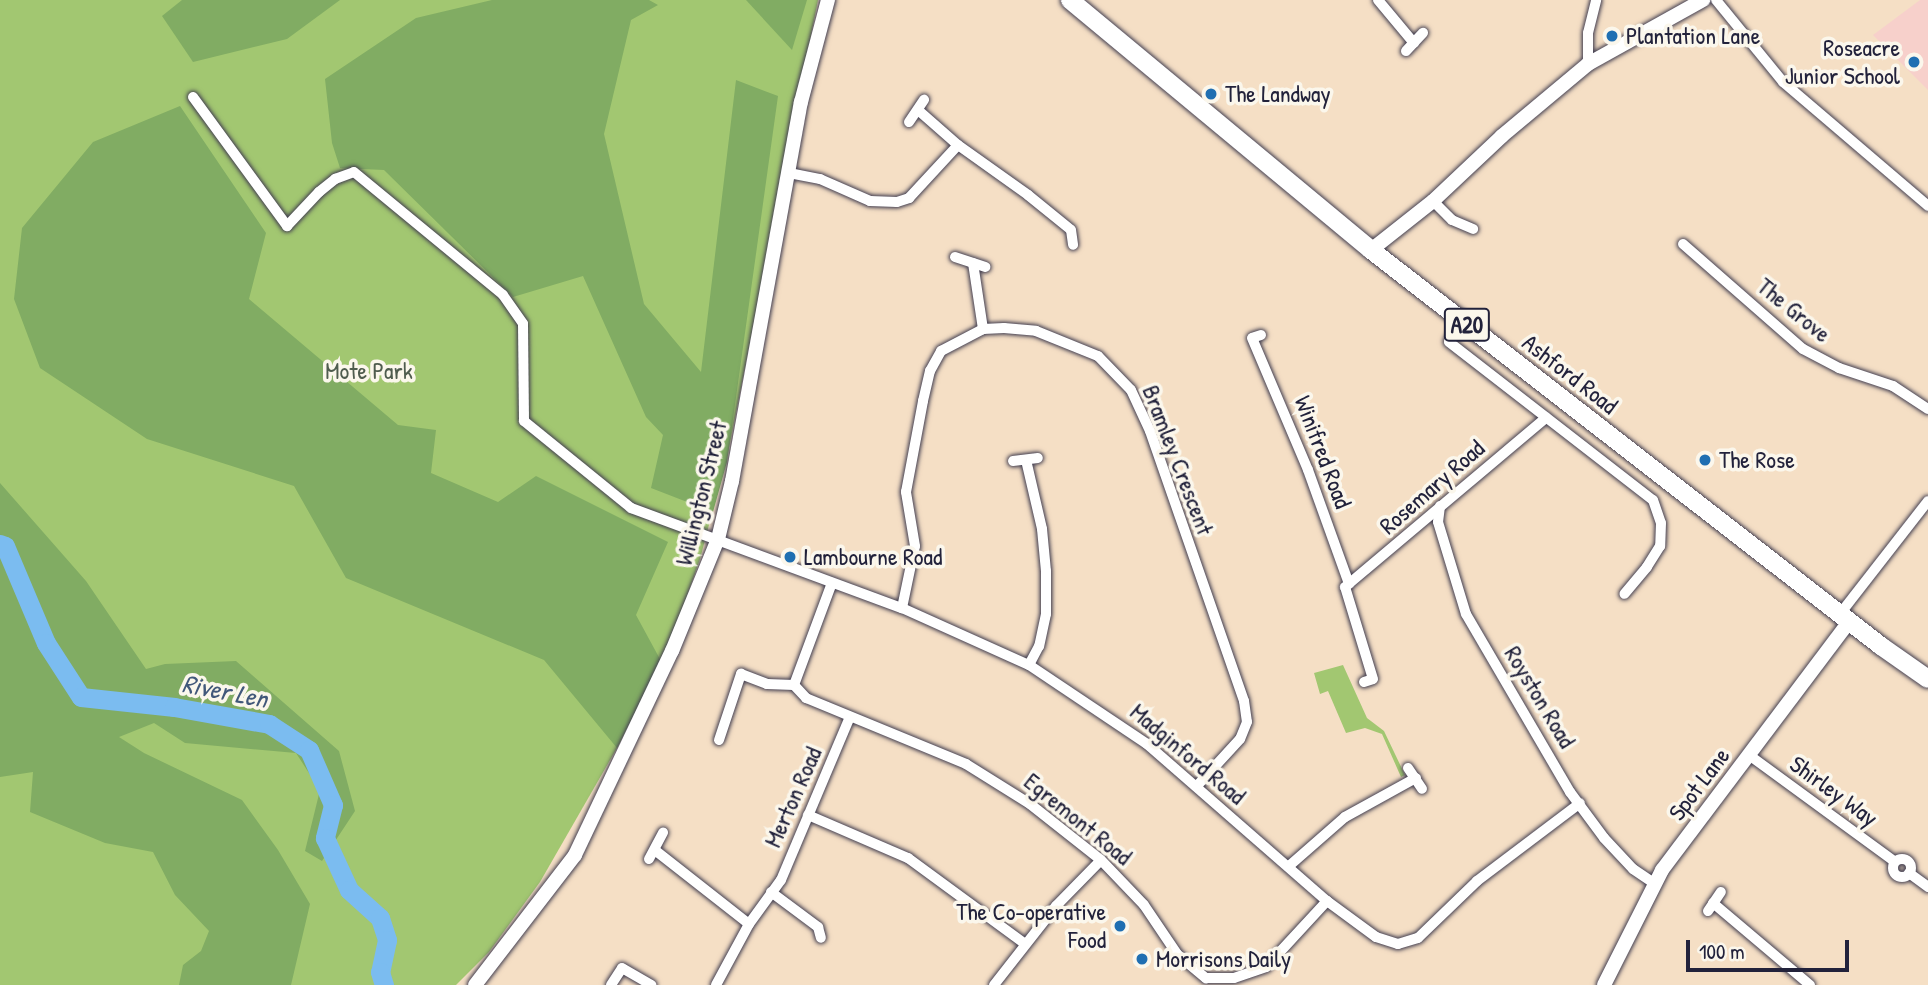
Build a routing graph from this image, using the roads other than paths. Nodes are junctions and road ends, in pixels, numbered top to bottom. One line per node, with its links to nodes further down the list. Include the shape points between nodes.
1 (828, 0): 12 (street, Willington Street, via 801,103)
2 (1070, 0): 18 (main road, Ashford Road / A20)
3 (1379, 0): 7 (street, via 1410,47)
4 (1595, 0): 8 (street)
5 (1703, 0): 8 (street)
6 (1716, 0): 14 (street, via 1783,82)
7 (1423, 33)
8 (1588, 64): 13 (street)
9 (193, 97): 34 (street, Madginford Road, via 287,226 319,191 354,172 473,269 503,295 523,324 524,421 631,508)
10 (909, 122): 11 (street, via 921,105)
11 (958, 145): 12 (street, via 909,198 897,202 870,201 820,180); 17 (street, via 1071,230)
12 (789, 173): 34 (street, Willington Street)
13 (1433, 201): 15 (street, via 1452,220); 18 (street)
14 (1928, 206)
15 (1473, 229)
16 (1683, 244): 25 (street, The Grove, via 1804,349 1839,368 1894,386)
17 (1073, 245)
18 (1371, 250): 22 (main road, Ashford Road / A20)
19 (955, 257): 20 (street)
20 (973, 263): 21 (street); 23 (street)
21 (985, 267)
22 (1460, 319): 26 (street, via 1449,342); 30 (main road, Ashford Road / A20)
23 (983, 329): 38 (street, via 942,351 930,371 906,492 915,546); 48 (street, Bramley Crescent, via 1036,331 1072,344 1098,356 1131,390 1150,431 1244,701 1247,722 1240,739)
24 (1256, 336): 36 (street, Winifred Road)
25 (1928, 409)
26 (1546, 418): 31 (street); 33 (street, Rosemary Road)
27 (1038, 458): 28 (street)
28 (1026, 460): 29 (street); 40 (street, via 1042,529 1046,571 1046,614)
29 (1013, 461)
30 (1672, 484): 31 (street); 39 (main road, Ashford Road / A20)
31 (1653, 500): 37 (street, via 1661,523 1660,546 1638,583)
32 (1928, 501): 39 (street)
33 (1440, 506): 36 (street, Rosemary Road); 49 (street, Royston Road, via 1438,522 1466,614)
34 (718, 539): 35 (street, Madginford Road); 62 (street, Willington Street, via 678,639 575,855)
35 (832, 583): 38 (street, Madginford Road); 43 (street)
36 (1347, 585): 42 (street, Winifred Road, via 1373,679)
37 (1624, 594)
38 (902, 608): 40 (street, Madginford Road)
39 (1844, 618): 41 (main road, Ashford Road / A20); 46 (street, Spot Lane)
40 (1029, 665): 48 (street, Madginford Road, via 1138,737)
41 (1928, 679)
42 (1364, 682)
43 (794, 685): 44 (street, Egremont Road, via 806,698); 45 (street, via 767,684 741,674)
44 (850, 717): 50 (street, Merton Road); 52 (street, Egremont Road, via 905,737 996,782)
45 (719, 740)
46 (1749, 755): 54 (street, Spot Lane); 55 (street, Shirley Way, via 1894,862 1896,876 1909,873)
47 (1408, 768): 53 (street, via 1419,784 1345,817)
48 (1197, 786): 53 (street, Madginford Road)
49 (1580, 803): 54 (street, Royston Road, via 1604,838 1633,869); 58 (street, Madginford Road, via 1476,881 1418,938 1398,944 1376,937)
50 (807, 816): 56 (street, Merton Road); 61 (street, via 908,858)
51 (663, 833): 59 (street, via 652,855)
52 (1101, 860): 58 (street, Egremont Road, via 1144,905 1177,954 1206,978 1234,978 1266,967); 61 (street)
53 (1289, 866): 58 (street, Madginford Road)
54 (1654, 883): 67 (street, Spot Lane)
55 (1928, 887)
56 (771, 892): 59 (street, Merton Road); 60 (street, via 818,927)
57 (1721, 892): 68 (street, via 1711,907)
58 (1327, 901)
59 (749, 924): 65 (street, Merton Road)
60 (821, 938)
61 (1025, 944): 66 (street)
62 (475, 985)
63 (611, 985): 64 (street, via 622,968)
64 (652, 985)
65 (716, 985)
66 (994, 985)
67 (1604, 985)
68 (1810, 985)

